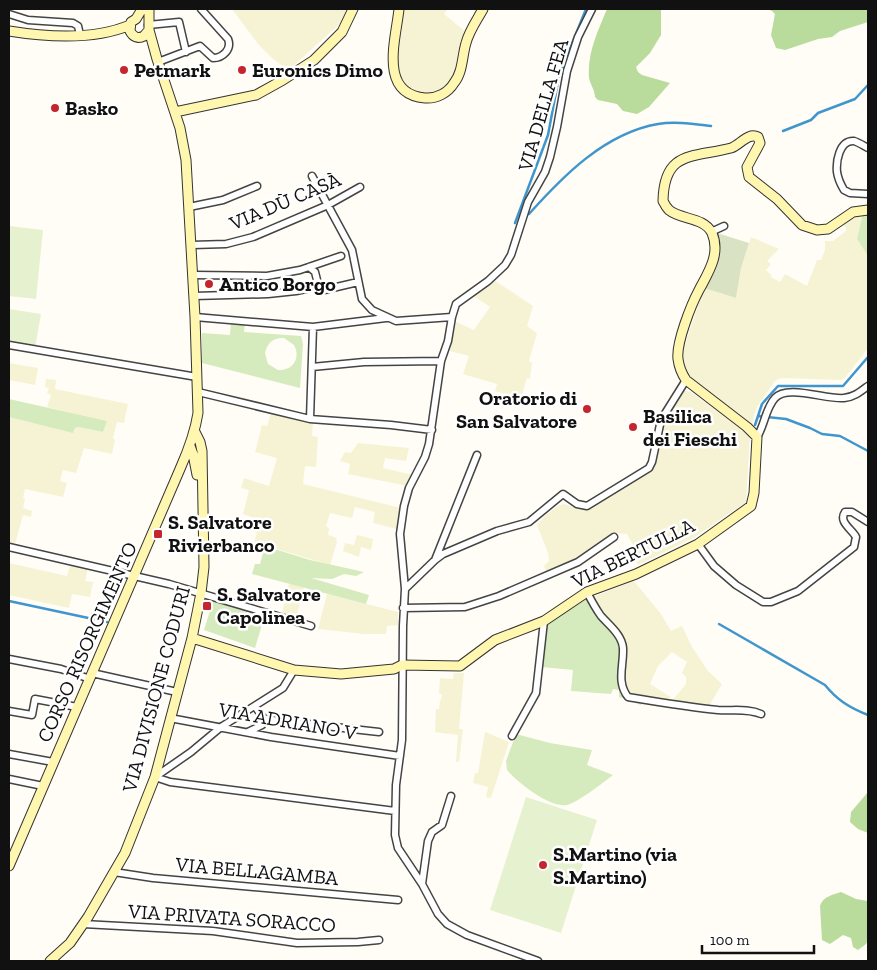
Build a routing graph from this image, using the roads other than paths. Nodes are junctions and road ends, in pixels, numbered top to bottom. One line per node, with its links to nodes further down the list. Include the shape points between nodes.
1 (142, 9): 9 (street)
2 (149, 9): 10 (street)
3 (201, 9): 14 (street, via 230,45 216,58 200,46)
4 (353, 9): 16 (street, via 342,32 314,60 283,80 256,94)
5 (399, 9): 6 (street, via 393,72 406,91 427,98 438,96 456,82 466,43)
6 (483, 9)
7 (592, 9): 34 (street, VIA DELLA FEA, via 578,37 567,71 545,172 528,202 511,255 488,281 456,304)
8 (9, 14): 12 (street, via 28,20 73,23 78,26)
9 (132, 26): 10 (street, via 142,18); 12 (street); 13 (street, via 136,37)
10 (148, 27): 13 (street); 14 (street, via 179,22); 15 (street)
11 (9, 30): 12 (street, via 44,35)
12 (80, 35)
13 (142, 37): 15 (street)
14 (186, 52): 15 (street)
15 (157, 61): 16 (street)
16 (175, 112): 23 (street, via 186,160)
17 (868, 148): 21 (street, via 854,142 847,143 841,147 836,164 844,190)
18 (312, 176): 22 (street)
19 (257, 186): 23 (street, via 223,200)
20 (360, 187): 22 (street, VIA DÙ CASÀ)
21 (868, 194)
22 (328, 205): 27 (street, VIA DÙ CASÀ, via 246,239 226,244); 31 (street, via 352,250)
23 (190, 208): 27 (street)
24 (868, 210): 26 (street, via 853,212 828,229 817,230 802,225 749,177 747,167 760,141 752,135 733,147 688,156 665,178 662,201 669,210 701,223)
25 (724, 226): 26 (street)
26 (711, 232): 42 (street, via 715,250 712,267 698,292 678,350 680,370)
27 (192, 245): 30 (street)
28 (341, 256): 29 (street)
29 (309, 267): 30 (street, via 267,276); 32 (street, via 315,272)
30 (193, 275): 33 (street)
31 (358, 282): 32 (street, via 324,290); 36 (street, via 362,299 372,310)
32 (315, 287): 33 (street, via 268,294)
33 (194, 296): 35 (street)
34 (452, 317): 36 (street, via 396,321); 39 (street, VIA DELLA FEA)
35 (196, 318): 37 (street); 41 (street)
36 (387, 318): 37 (street)
37 (313, 327): 40 (street)
38 (9, 345): 41 (street)
39 (441, 361): 40 (street, via 364,362); 46 (street, VIA DELLA FEA)
40 (312, 367): 45 (street)
41 (197, 377): 44 (street)
42 (686, 380): 48 (street); 58 (street, via 660,420 649,468 587,506 576,504 563,494 529,522 497,531)
43 (868, 386): 48 (street, via 855,396 837,399 784,392 775,397)
44 (198, 392): 45 (street); 47 (street)
45 (310, 419): 46 (street)
46 (432, 430): 60 (street, VIA DELLA FEA, via 425,457 404,506 400,534)
47 (195, 432): 49 (street, CORSO RISORGIMENTO); 53 (street, VIA DIVISIONE CODURI, via 202,451)
48 (757, 437): 56 (street, VIA BERTULLA, via 751,506)
49 (190, 446): 51 (street, CORSO RISORGIMENTO); 52 (street, VIA DIVISIONE CODURI)
50 (477, 456): 58 (street)
51 (180, 470): 52 (street); 59 (street, CORSO RISORGIMENTO)
52 (197, 474): 53 (street, VIA DIVISIONE CODURI)
53 (202, 487): 62 (street, VIA DIVISIONE CODURI, via 204,567)
54 (868, 522): 56 (street, via 852,512 844,512 842,519 856,537 854,547 798,590 771,602 763,602 736,586 714,566)
55 (614, 537): 63 (street, via 578,562 499,596 465,607)
56 (698, 544): 61 (street, VIA BERTULLA, via 636,574)
57 (9, 548): 59 (street)
58 (435, 560): 60 (street)
59 (135, 576): 62 (street); 70 (street, CORSO RISORGIMENTO)
60 (405, 589): 63 (street, VIA DELLA FEA)
61 (587, 592): 64 (street, VIA BERTULLA); 75 (street, via 623,646 621,674 623,690 628,697)
62 (201, 593): 65 (street); 66 (street, VIA DIVISIONE CODURI)
63 (404, 608): 68 (street, VIA DELLA FEA)
64 (544, 621): 68 (street, VIA BERTULLA, via 495,640 460,666); 81 (street, via 536,693)
65 (311, 626)
66 (192, 638): 69 (street, VIA BERTULLA); 71 (street, VIA DIVISIONE CODURI)
67 (9, 659): 70 (street)
68 (402, 665): 69 (street, VIA BERTULLA, via 394,669 341,674); 83 (street, VIA DELLA FEA)
69 (294, 670): 72 (street, via 283,688)
70 (91, 676): 71 (street); 73 (street, CORSO RISORGIMENTO)
71 (177, 692): 76 (street, VIA DIVISIONE CODURI)
72 (255, 706): 77 (street); 78 (street)
73 (77, 707): 74 (street, via 34,699 32,715); 84 (street, CORSO RISORGIMENTO)
74 (9, 711)
75 (760, 714)
76 (170, 718): 78 (street, VIA ADRIANO V); 85 (street, VIA DIVISIONE CODURI)
77 (263, 718): 79 (street, via 262,724); 80 (street)
78 (221, 727): 79 (street, VIA ADRIANO V); 85 (street)
79 (248, 732): 83 (street, VIA ADRIANO V)
80 (380, 732)
81 (512, 736)
82 (9, 754): 84 (street)
83 (400, 756): 89 (street, VIA DELLA FEA)
84 (53, 762): 87 (street, CORSO RISORGIMENTO)
85 (155, 777): 89 (street, via 170,782); 91 (street, VIA DIVISIONE CODURI, via 125,853)
86 (9, 779): 87 (street)
87 (43, 786): 90 (street, CORSO RISORGIMENTO)
88 (451, 796): 92 (street, via 442,825 432,832 428,841)
89 (395, 811): 92 (street, VIA DELLA FEA, via 398,848)
90 (9, 866)
91 (114, 872): 93 (street, VIA BELLAGAMBA); 94 (street, VIA DIVISIONE CODURI)
92 (422, 884): 97 (street, VIA DELLA FEA, via 447,924 466,935)
93 (398, 900)
94 (83, 924): 95 (street, VIA PRIVATA SORACCO, via 213,931 297,943); 96 (street, VIA DIVISIONE CODURI, via 70,943)
95 (379, 940)
96 (50, 961)
97 (538, 961)

